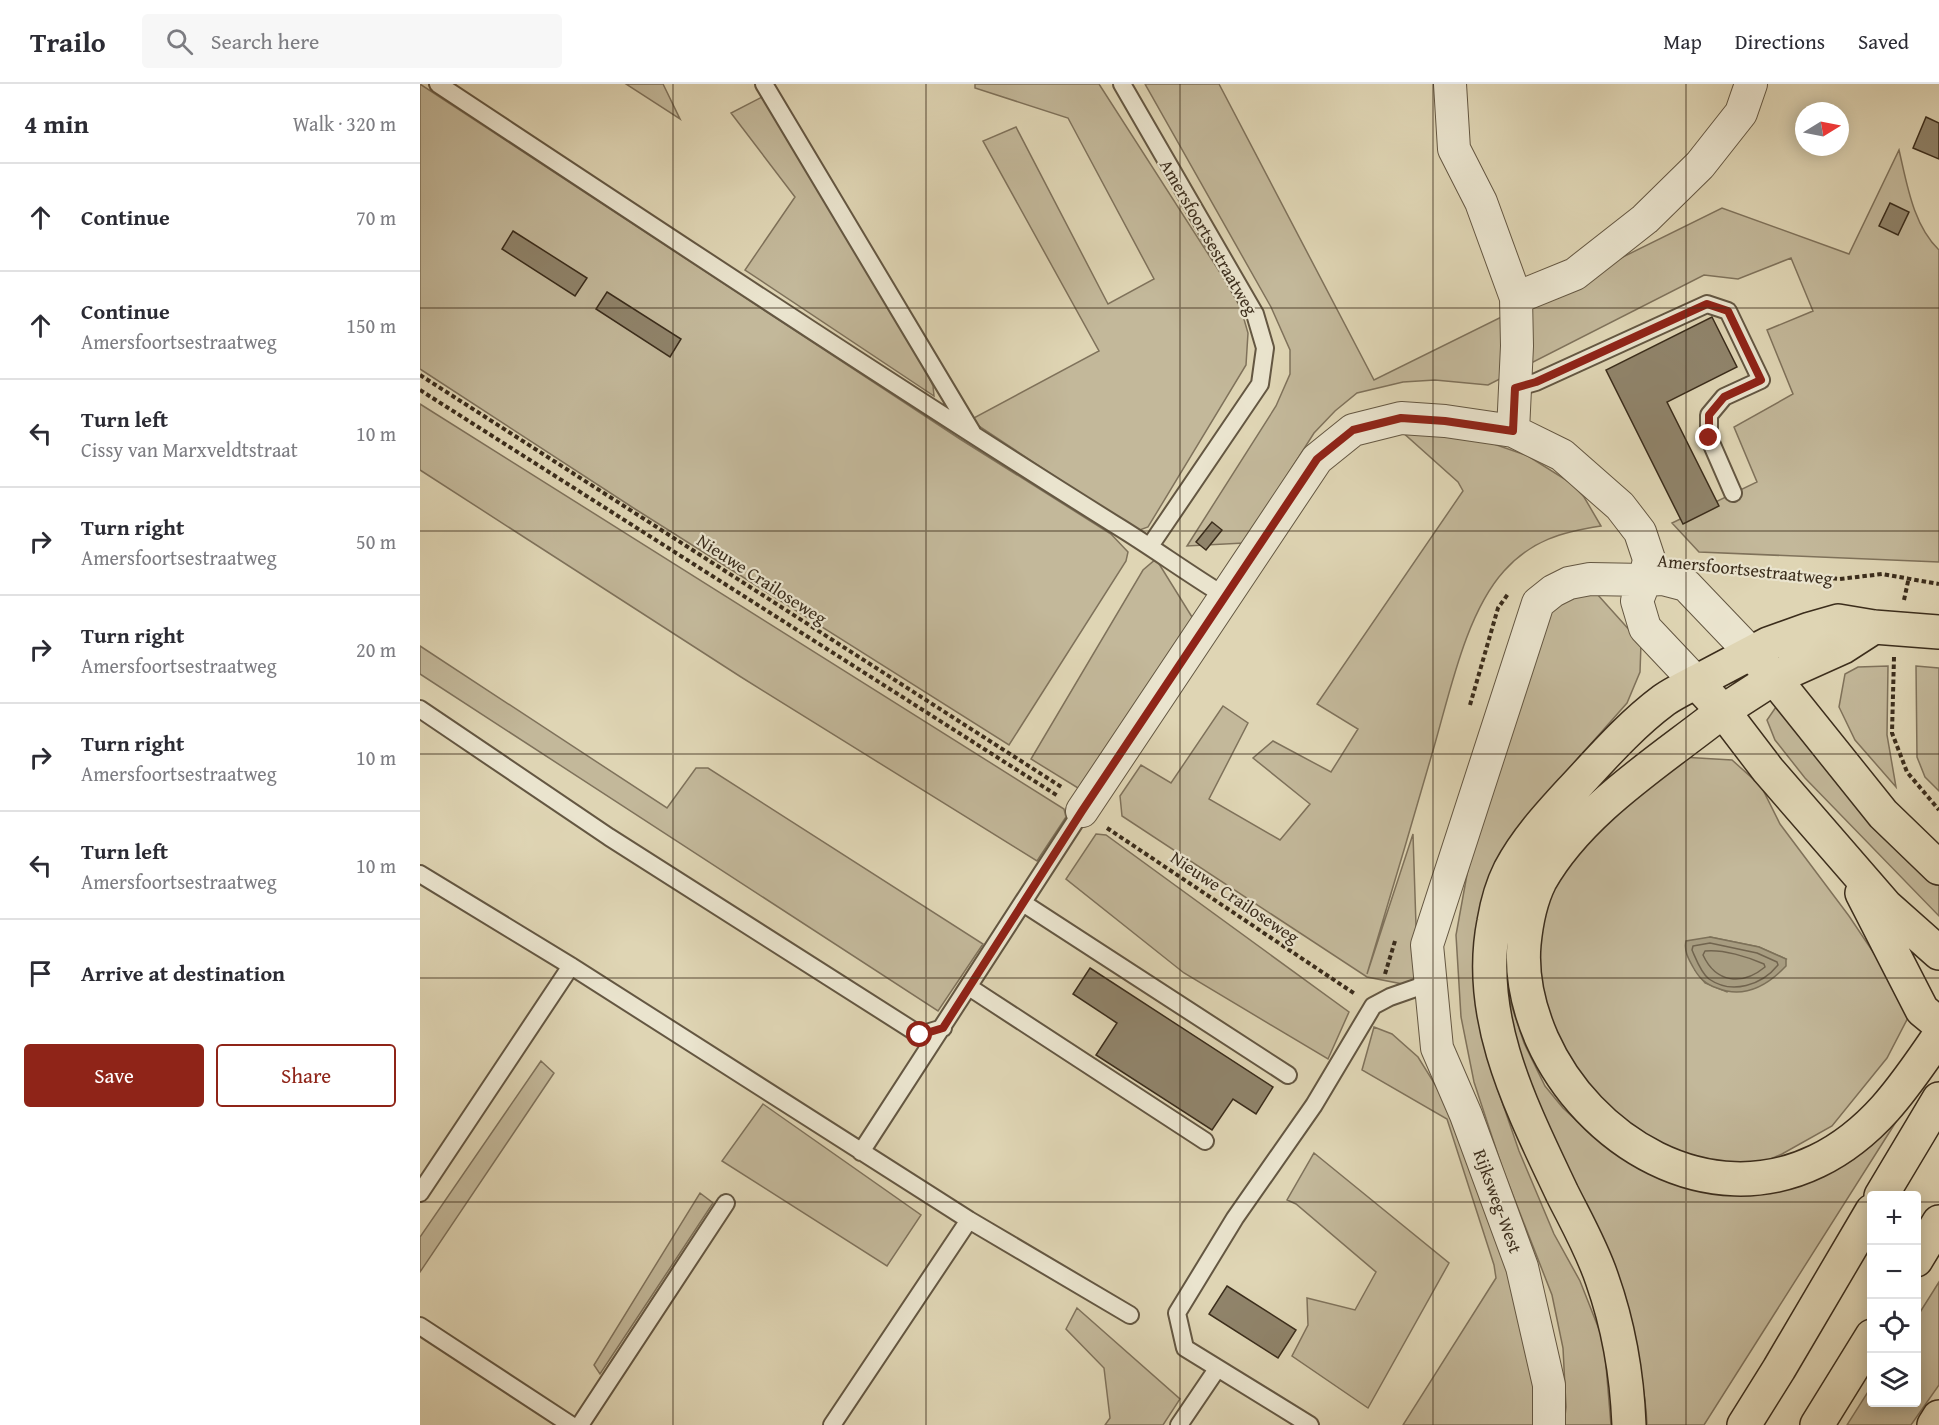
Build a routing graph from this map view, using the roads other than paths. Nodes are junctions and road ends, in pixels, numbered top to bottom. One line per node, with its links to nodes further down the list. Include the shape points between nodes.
1 (438, 84): 9 (lane)
2 (765, 84): 9 (lane)
3 (1122, 84): 11 (lane, Amersfoortsestraatweg, via 1255,314 1265,348 1260,384)
4 (1450, 84): 6 (street, via 1454,149 1481,202)
5 (1751, 84): 6 (street, via 1741,113 1700,165 1645,219 1575,274)
6 (1516, 298): 7 (street)
7 (1515, 388): 8 (street); 10 (lane, via 1707,304 1728,311 1761,380 1724,397 1709,415 1709,438)
8 (1513, 431): 12 (street, Amersfoortsestraatweg, via 1562,455 1620,506 1640,532); 13 (street, Amersfoortsestraatweg, via 1401,418 1353,430 1317,459)
9 (974, 436): 11 (lane)
10 (1733, 493)
11 (1150, 546): 13 (lane)
12 (1647, 570): 16 (street, Amersfoortsestraatweg, via 1686,585); 18 (street, Amersfoortsestraatweg, via 1637,601 1645,628); 28 (street, Amersfoortsestraatweg, via 1569,583 1538,603 1427,945)
13 (1225, 596): 21 (street, Amersfoortsestraatweg)
14 (1885, 627): 15 (main road); 16 (main road, via 1838,621); 17 (main road)
15 (1939, 632)
16 (1751, 653): 17 (main road, Amersfoortsestraatweg); 18 (main road)
17 (1774, 678): 20 (main road); 23 (main road, Amersfoortsestraatweg, via 1883,814)
18 (1696, 682): 20 (main road, Amersfoortsestraatweg); 55 (main road, via 1666,698 1633,726 1529,838 1509,872 1497,904 1489,960 1490,999 1500,1044 1520,1101 1601,1277 1614,1315 1624,1356)
19 (420, 709): 31 (lane, via 609,837 920,1035)
20 (1723, 711): 22 (main road, Amersfoortsestraatweg, via 1768,770); 32 (main road, via 1579,828 1539,883 1526,927 1526,993 1550,1056 1569,1086 1612,1131 1652,1157 1711,1178 1745,1179 1800,1168 1849,1143 1900,1093)
21 (1082, 811): 25 (lane)
22 (1846, 859): 26 (main road, Amersfoortsestraatweg, via 1886,906); 30 (main road, via 1922,1010)
23 (1939, 868)
24 (420, 874): 27 (lane)
25 (1023, 903): 29 (lane); 33 (lane)
26 (1939, 953)
27 (571, 966): 36 (lane); 38 (lane)
28 (1430, 983): 47 (lane, via 1373,1006 1314,1105 1235,1218 1177,1313 1185,1348); 54 (street, Rijksweg-West, via 1437,1048 1522,1267 1549,1385)
29 (969, 987): 31 (lane); 35 (lane)
30 (1939, 1024)
31 (943, 1028): 36 (lane)
32 (1939, 1036)
33 (1288, 1075)
34 (1939, 1099): 37 (main road)
35 (1205, 1141)
36 (861, 1152): 41 (lane)
37 (1884, 1191)
38 (420, 1193)
39 (726, 1203): 50 (lane)
40 (1867, 1219): 56 (main road)
41 (969, 1220): 44 (lane); 51 (lane)
42 (1939, 1222): 43 (main road)
43 (1921, 1253)
44 (1130, 1315)
45 (420, 1326): 49 (lane)
46 (1867, 1344): 57 (main road)
47 (1217, 1369): 52 (lane); 53 (lane)
48 (1939, 1416): 58 (main road)
49 (571, 1425)
50 (580, 1425)
51 (832, 1425)
52 (1179, 1425)
53 (1310, 1425)
54 (1549, 1425)
55 (1629, 1425)
56 (1744, 1425)
57 (1817, 1425)
58 (1934, 1425)

